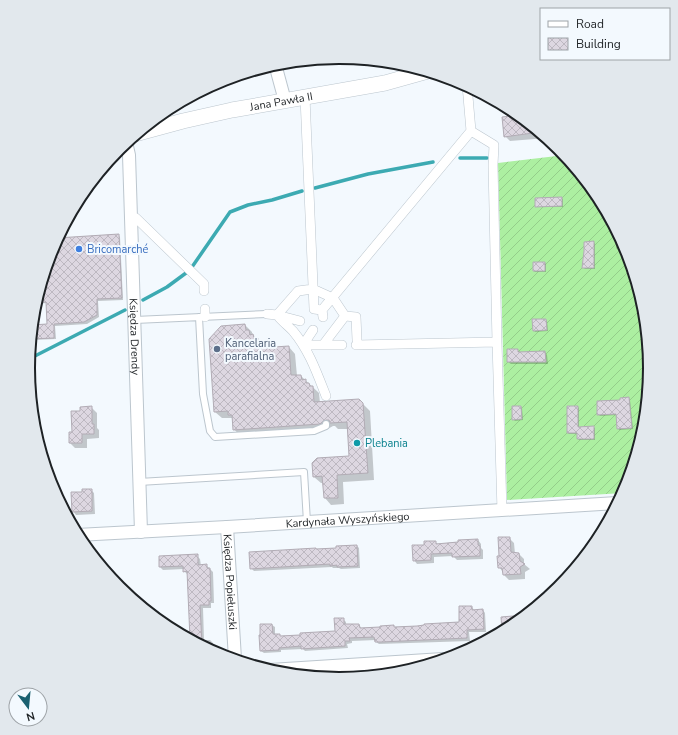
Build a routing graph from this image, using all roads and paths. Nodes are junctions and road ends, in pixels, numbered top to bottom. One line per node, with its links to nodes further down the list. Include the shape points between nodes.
1 (277, 70): 5 (street)
2 (418, 74): 4 (street, Jana Pawła II, via 385,83)
3 (468, 93): 7 (street)
4 (305, 97): 5 (street, Jana Pawła II); 10 (street)
5 (285, 101): 6 (street, Jana Pawła II, via 232,110)
6 (149, 130)
7 (471, 131): 12 (street); 20 (street, via 494,145)
8 (128, 150): 9 (street, Księdza Drendy)
9 (131, 219): 11 (street, via 136,218 204,284); 17 (street, Księdza Drendy)
10 (313, 289): 12 (street); 12 (street, via 314,309 322,314); 15 (street, via 298,291)
11 (204, 292)
12 (333, 298): 16 (street)
13 (203, 314): 14 (lane); 17 (lane); 25 (lane, via 203,394 210,431 215,437 314,431)
14 (267, 314): 15 (street)
15 (277, 315): 18 (street); 21 (street)
16 (345, 316): 20 (street, via 356,317 357,342); 22 (street)
17 (134, 320): 26 (street, Księdza Drendy)
18 (300, 321)
19 (313, 330): 21 (street)
20 (497, 342): 28 (street)
21 (303, 345): 22 (street); 24 (street, via 315,366)
22 (323, 345): 23 (street)
23 (342, 345)
24 (326, 396)
25 (326, 424)
26 (139, 482): 29 (lane, via 304,472); 31 (street, Księdza Drendy)
27 (611, 504): 28 (street, Kardynała Wyszyńskiego)
28 (502, 511): 29 (street, Kardynała Wyszyńskiego)
29 (307, 522): 30 (street, Kardynała Wyszyńskiego)
30 (227, 527): 31 (street, Kardynała Wyszyńskiego); 33 (street, Księdza Popiełuszki)
31 (141, 532): 32 (street, Kardynała Wyszyńskiego)
32 (85, 535)
33 (235, 653)
34 (420, 660): 35 (street)
35 (295, 668)

